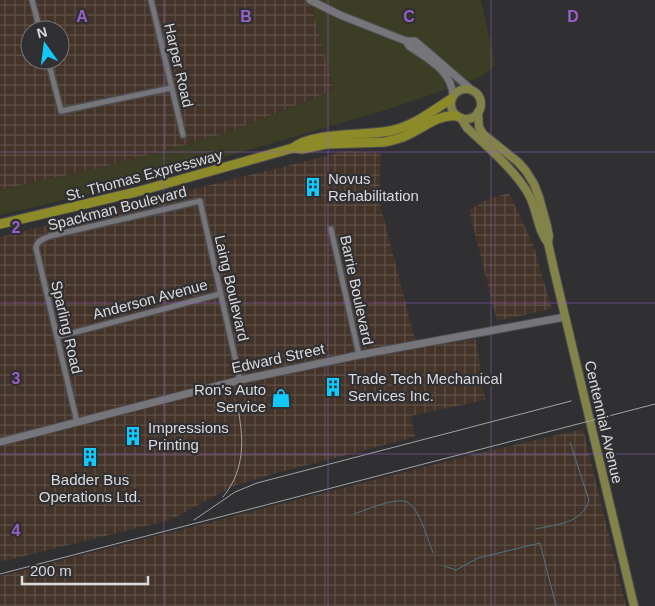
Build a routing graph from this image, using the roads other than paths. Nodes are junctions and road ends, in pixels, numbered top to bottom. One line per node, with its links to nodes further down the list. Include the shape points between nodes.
1 (32, 0): 4 (street)
2 (151, 0): 7 (street, Harper Road)
3 (310, 0): 5 (street)
4 (37, 20)
5 (406, 41): 8 (street, via 415,41); 9 (street, via 446,75 452,86)
6 (51, 70): 7 (street, via 61,111)
7 (171, 88): 12 (street, Harper Road)
8 (474, 91): 9 (main road, via 459,90); 10 (main road, via 481,103)
9 (452, 98): 11 (main road, via 451,108); 13 (highway, St. Thomas Expressway, via 404,127 301,142)
10 (478, 112): 11 (main road, via 471,118); 18 (main road, Centennial Avenue, via 483,134 518,162 534,184 550,236)
11 (459, 117): 13 (highway, St. Thomas Expressway, via 437,118 405,136 385,142); 18 (main road, Centennial Avenue, via 522,185 536,212 543,238)
12 (183, 135)
13 (294, 148): 15 (highway, St. Thomas Expressway, via 136,192)
14 (200, 201): 17 (street, Spackman Boulevard); 19 (street, Laing Boulevard)
15 (0, 224)
16 (331, 229): 22 (street, Barrie Boulevard)
17 (41, 240): 21 (street, Sparling Road, via 36,248)
18 (548, 243): 20 (main road, Centennial Avenue)
19 (220, 294): 21 (street, Anderson Avenue); 23 (street, Laing Boulevard)
20 (565, 317): 22 (street, Edward Street); 26 (main road, Centennial Avenue)
21 (57, 337): 24 (street, Sparling Road)
22 (358, 355): 23 (street, Edward Street)
23 (240, 380): 24 (street, Edward Street)
24 (77, 422): 25 (street, Edward Street)
25 (0, 442)
26 (634, 606)

